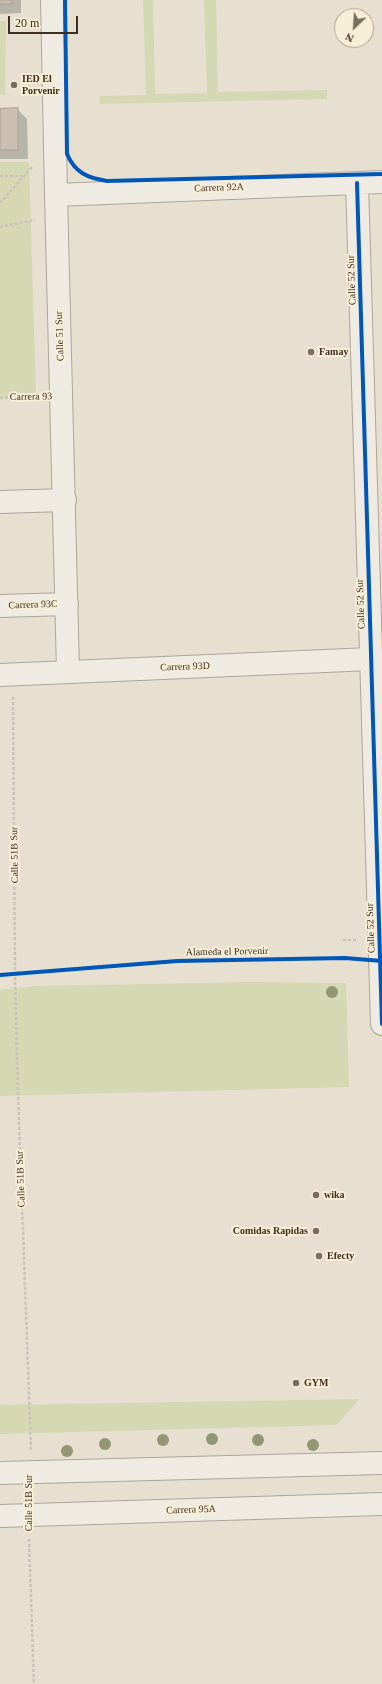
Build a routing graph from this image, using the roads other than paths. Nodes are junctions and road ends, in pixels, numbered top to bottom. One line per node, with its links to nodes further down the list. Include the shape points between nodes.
1 (52, 0): 4 (street, Calle 51 Sur)
2 (382, 182): 3 (street, Carrera 92A)
3 (357, 183): 4 (street, Carrera 92A); 9 (street, Calle 52 Sur)
4 (57, 205): 5 (street, Calle 51 Sur)
5 (65, 500): 6 (street); 7 (street, Calle 51 Sur)
6 (0, 502)
7 (67, 604): 8 (street, Carrera 93C); 10 (street, Calle 51 Sur)
8 (0, 606)
9 (371, 659): 10 (street, Carrera 93D); 12 (street, Calle 52 Sur)
10 (68, 672): 11 (street, Carrera 93D)
11 (6, 674)
12 (382, 1024)
13 (382, 1463): 14 (street)
14 (0, 1474)
15 (382, 1504): 16 (street, Carrera 95A)
16 (0, 1516)

